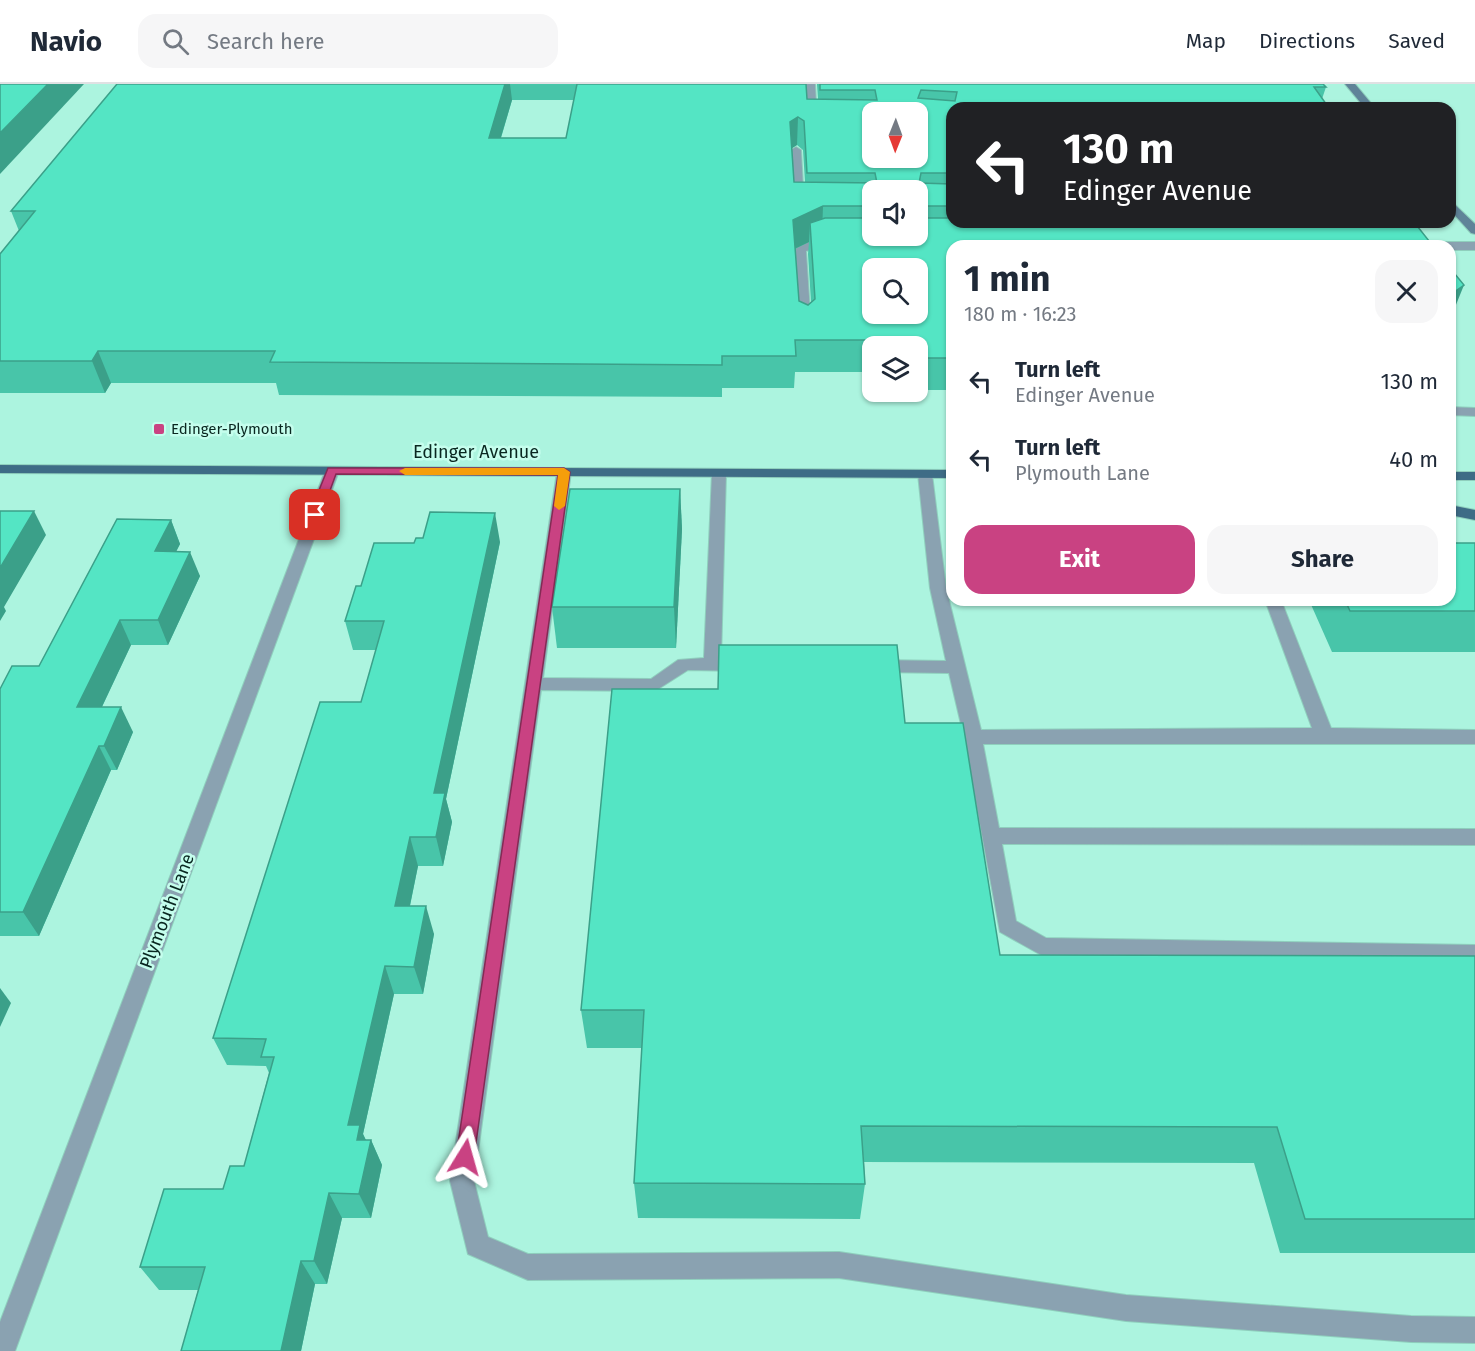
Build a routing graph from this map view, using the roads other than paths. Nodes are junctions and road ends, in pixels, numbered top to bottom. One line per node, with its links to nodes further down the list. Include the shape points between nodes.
1 (810, 84): 4 (street, via 812,123)
2 (1350, 84): 3 (main road)
3 (1365, 102)
4 (822, 123)
5 (796, 150): 6 (street, via 798,208)
6 (809, 208)
7 (1456, 210): 8 (main road)
8 (1475, 231)
9 (846, 242): 12 (street, via 822,242 800,250)
10 (1456, 246): 11 (street)
11 (1475, 246)
12 (805, 331)
13 (1456, 411): 14 (street)
14 (1475, 411)
15 (0, 469): 16 (main road, Edinger Avenue)
16 (332, 471): 17 (main road, Edinger Avenue); 40 (street, Plymouth Lane)
17 (564, 472): 18 (main road, Edinger Avenue); 32 (street)
18 (719, 473): 19 (main road, Edinger Avenue); 28 (street)
19 (925, 474): 20 (main road, Edinger Avenue); 25 (street)
20 (946, 474)
21 (1456, 476): 22 (main road)
22 (1475, 476)
23 (1456, 511): 24 (main road)
24 (1475, 515)
25 (945, 588)
26 (948, 606): 31 (street)
27 (1275, 606): 33 (street)
28 (712, 664): 29 (street); 32 (street, via 684,664 655,685)
29 (759, 665)
30 (864, 666): 31 (street)
31 (958, 667): 34 (street)
32 (534, 684): 39 (street, via 462,1181 477,1245 528,1267 838,1265 1126,1308 1411,1329)
33 (1324, 735): 34 (street); 35 (street)
34 (973, 737): 36 (street)
35 (1475, 737)
36 (991, 836): 37 (street); 38 (street, via 1007,926 1043,947)
37 (1475, 837)
38 (1475, 954)
39 (1475, 1330)
40 (2, 1351)

